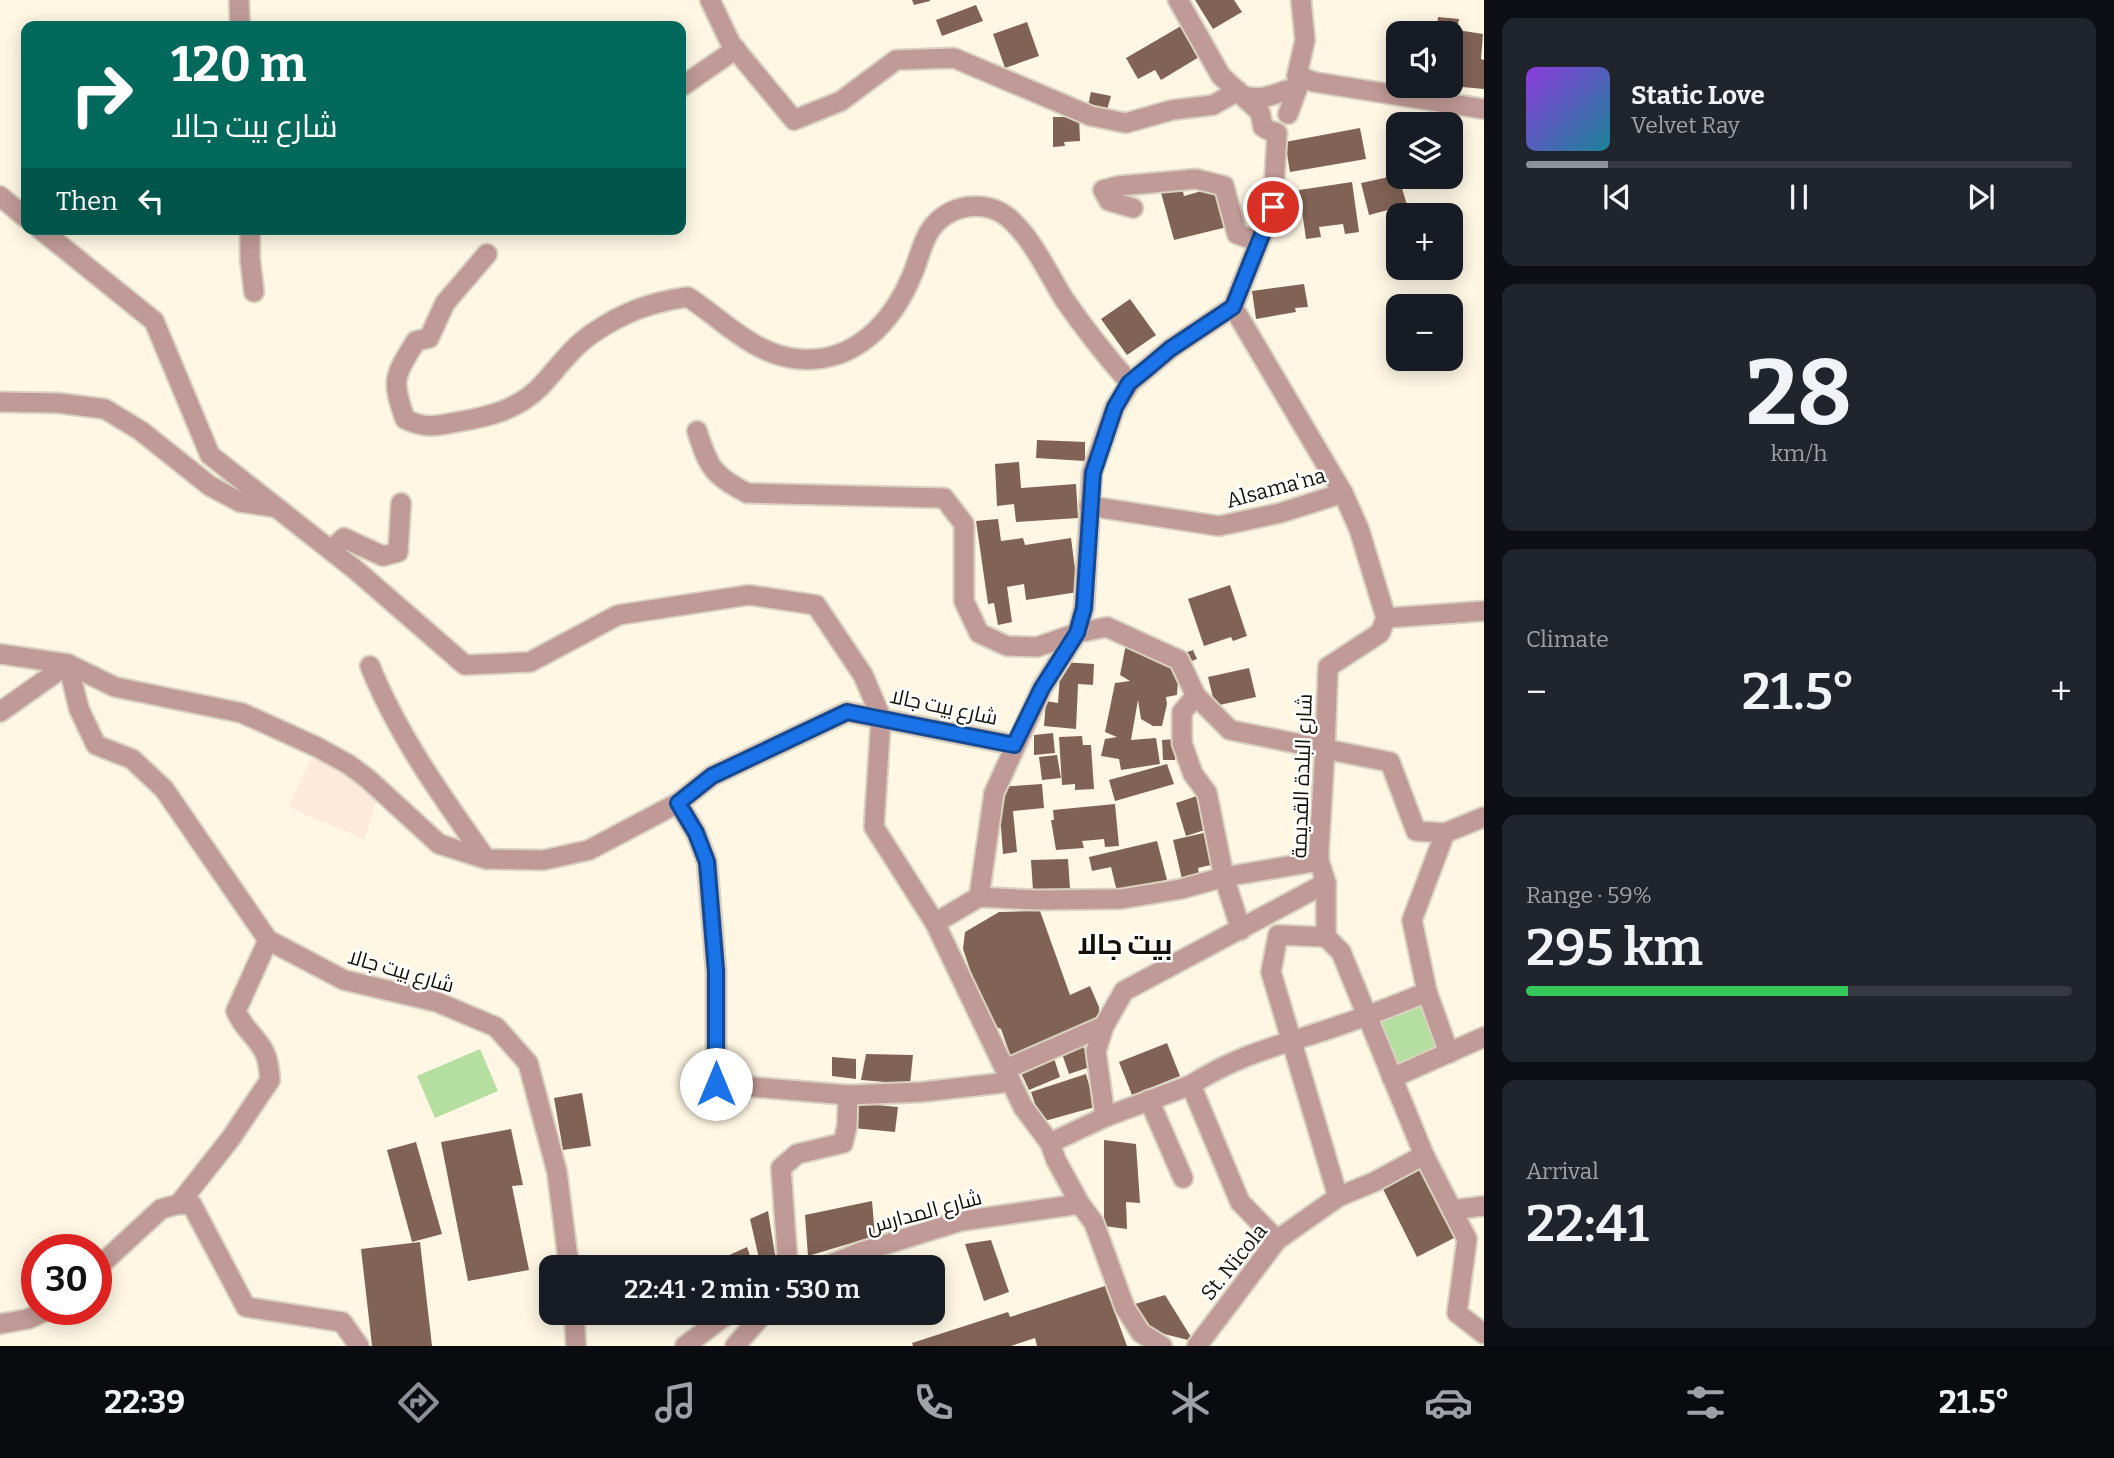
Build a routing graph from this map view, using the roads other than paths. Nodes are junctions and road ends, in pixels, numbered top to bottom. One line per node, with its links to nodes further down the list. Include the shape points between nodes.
1 (239, 0): 5 (street)
2 (710, 0): 6 (street)
3 (1178, 0): 9 (street, via 1221,76)
4 (1301, 0): 7 (street, via 1305,40)
5 (240, 21)
6 (736, 49): 8 (street); 9 (street, via 794,120 841,101 896,60 954,58 1091,116 1126,123 1213,104)
7 (1292, 82): 9 (street, via 1266,98); 10 (street); 11 (street); 12 (street, via 1298,87)
8 (686, 84)
9 (1240, 93): 10 (street)
10 (1266, 108): 12 (street, via 1282,105); 13 (street, via 1264,127)
11 (1484, 109)
12 (1288, 114): 13 (street, via 1287,125)
13 (1277, 132): 19 (street, via 1273,207)
14 (0, 196): 16 (street)
15 (1133, 208): 19 (street, via 1110,201 1103,191 1196,179 1224,186 1237,234)
16 (21, 214)
17 (47, 235): 29 (street, via 153,321 210,454)
18 (250, 235): 21 (street)
19 (1259, 242): 22 (street)
20 (487, 254): 23 (street, via 444,303 429,338 416,341 397,372 395,390 405,419 419,426 500,413 537,390 594,333 637,308 664,300 688,297 763,350 797,359 827,357 863,343 891,316 929,230 946,213 975,205 1010,219 1097,345)
21 (254, 292)
22 (1233, 307): 23 (street); 26 (street, Alsama'na)
23 (1129, 383): 28 (street, via 1115,407 1093,473)
24 (0, 402): 29 (street, via 105,409 211,486 240,502)
25 (697, 430): 33 (street, via 706,460 724,482 747,493 944,498 964,524 964,601 979,633 1007,646 1037,647)
26 (1343, 493): 28 (street, Alsama'na, via 1219,526); 32 (street, via 1359,528)
27 (401, 503): 30 (street, via 398,552 383,556 344,538)
28 (1089, 506): 33 (street, via 1084,608)
29 (275, 508): 30 (street)
30 (331, 550): 39 (street, via 465,665 530,662 618,615 749,595 816,605 863,675)
31 (1484, 611): 32 (street)
32 (1386, 618): 41 (street, شارع البلدة القديمة, via 1380,633 1328,667)
33 (1077, 633): 37 (street, via 1107,627 1179,660); 40 (street, via 1042,688)
34 (0, 654): 35 (street, شارع بيت جالا)
35 (68, 664): 38 (street); 45 (street, شارع بيت جالا, via 115,687 242,713 317,747 368,779 439,844); 53 (street, شارع بيت جالا, via 79,709 96,745 132,759 164,789)
36 (370, 666): 45 (street, via 395,721)
37 (1196, 696): 41 (street, via 1230,730); 47 (street, via 1182,712 1182,743 1193,774 1208,793)
38 (0, 712)
39 (881, 717): 40 (street, شارع بيت جالا); 42 (street, شارع بيت جالا, via 847,712 712,776); 50 (street, via 874,827)
40 (1014, 745): 49 (street, via 994,793)
41 (1325, 749): 44 (street, via 1390,762 1416,831); 46 (street, شارع البلدة القديمة)
42 (678, 803): 45 (street, شارع بيت جالا, via 589,850 544,860); 63 (street, via 707,862 716,971 716,1084)
43 (1484, 817): 44 (street)
44 (1445, 833): 54 (street, via 1412,920)
45 (486, 859)
46 (1319, 861): 47 (street); 48 (street, شارع البلدة القديمة)
47 (1224, 877): 49 (street, via 1121,899); 51 (street)
48 (1326, 883): 51 (street); 52 (street, شارع البلدة القديمة)
49 (979, 897): 50 (street)
50 (935, 923): 60 (street)
51 (1241, 930): 56 (street, via 1124,991)
52 (1326, 937): 55 (street, via 1341,952); 58 (street, via 1278,935 1271,972)
53 (268, 940): 70 (street, via 236,1011 268,1061 270,1080); 76 (street, شارع بيت جالا, via 344,980 437,1002 496,1027 528,1063 557,1172)
54 (1426, 992): 55 (street); 59 (street)
55 (1368, 1016): 58 (street); 61 (street)
56 (1104, 1026): 60 (street); 65 (street, via 1096,1051)
57 (1484, 1037): 59 (street)
58 (1291, 1041): 62 (street, via 1254,1052); 69 (street)
59 (1449, 1053): 61 (street)
60 (1008, 1075): 63 (street, via 922,1091); 66 (street, via 1023,1107)
61 (1392, 1078): 67 (street)
62 (1191, 1085): 64 (street); 74 (street, via 1240,1202)
63 (848, 1095): 77 (street, via 842,1143 797,1154 781,1168)
64 (1149, 1100): 65 (street); 68 (street)
65 (1105, 1116): 66 (street)
66 (1050, 1143): 71 (street)
67 (1424, 1155): 69 (street, St. Nicola); 73 (street)
68 (1183, 1178)
69 (1338, 1197): 74 (street, St. Nicola)
70 (179, 1204): 75 (street, via 161,1209); 85 (street, via 192,1205 246,1307 342,1322)
71 (1080, 1204): 78 (street, شارع المدارس, via 961,1221); 89 (street, via 1094,1223 1125,1307 1141,1333)
72 (1484, 1206): 73 (street)
73 (1452, 1210): 84 (street, via 1466,1240 1457,1313)
74 (1277, 1240): 90 (street, St. Nicola)
75 (112, 1254)
76 (567, 1255)
77 (787, 1255)
78 (854, 1255)
79 (21, 1320): 80 (street)
80 (0, 1324)
81 (575, 1325): 86 (street)
82 (713, 1325): 87 (street)
83 (754, 1325): 88 (street)
84 (1484, 1334)
85 (359, 1346)
86 (576, 1346)
87 (685, 1346)
88 (735, 1346)
89 (1162, 1346)
90 (1197, 1346)

